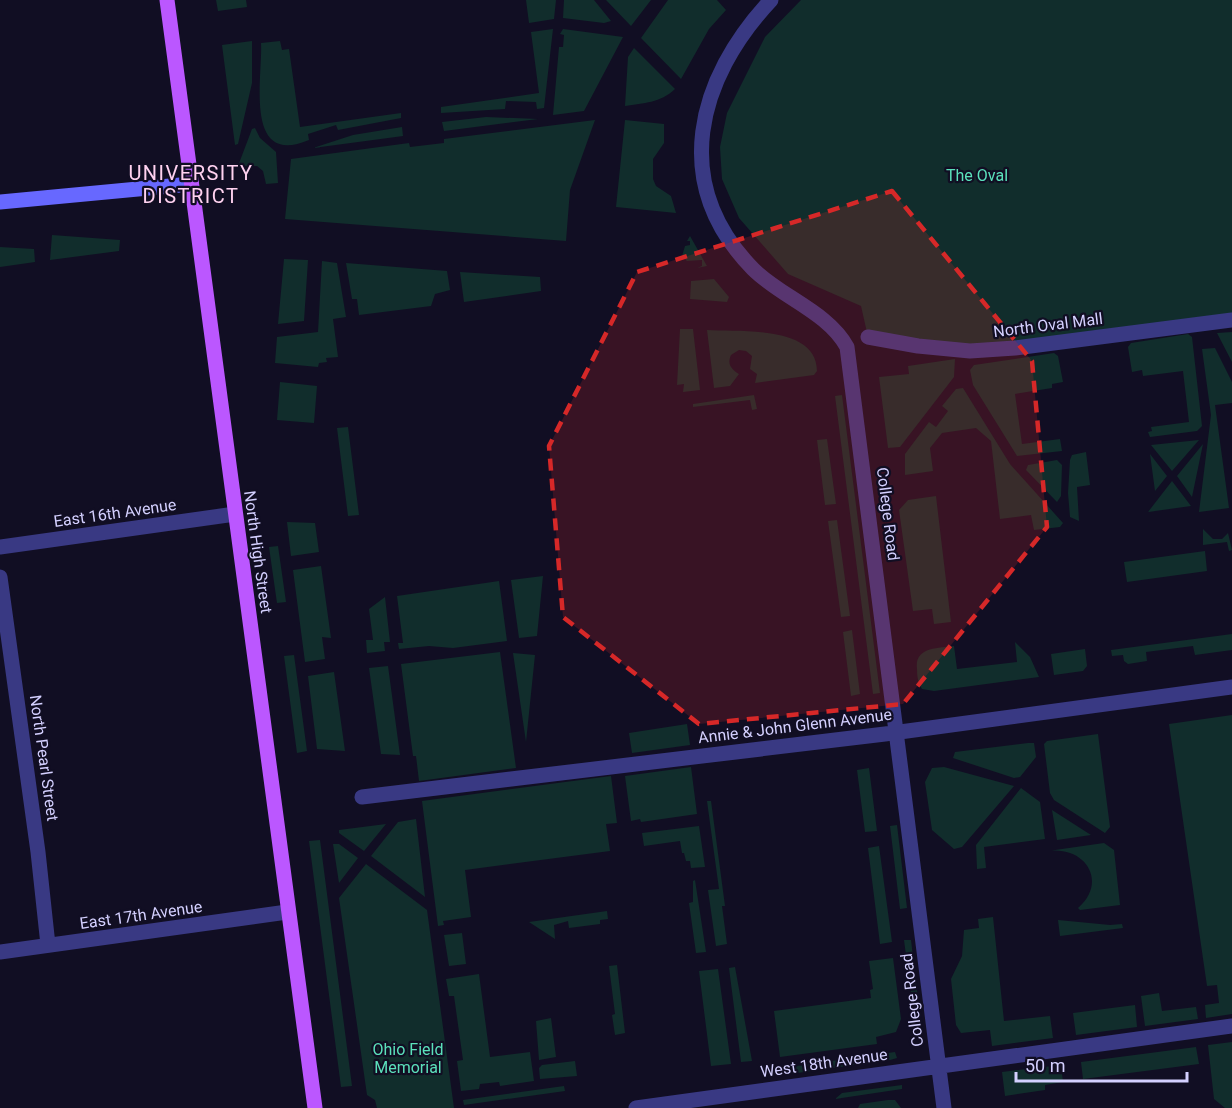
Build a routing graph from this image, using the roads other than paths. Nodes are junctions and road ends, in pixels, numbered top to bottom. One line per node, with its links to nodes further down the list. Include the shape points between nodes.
1 (167, 0): 3 (main road, North High Street)
2 (771, 0): 11 (street, College Road, via 741,34 709,95 701,166 716,216 733,245 753,269 833,329 847,347)
3 (191, 184): 4 (street); 7 (main road, North High Street)
4 (0, 202)
5 (1232, 320): 6 (street, North Oval Mall, via 970,351)
6 (868, 336)
7 (235, 514): 8 (street, East 16th Avenue); 13 (main road, North High Street)
8 (0, 547)
9 (0, 577): 14 (street, North Pearl Street)
10 (1232, 687): 11 (street, Annie & John Glenn Avenue)
11 (897, 732): 12 (street, Annie & John Glenn Avenue); 17 (street, College Road)
12 (362, 797)
13 (287, 912): 14 (street, East 17th Avenue); 18 (main road, North High Street)
14 (48, 945): 15 (street, East 17th Avenue)
15 (0, 952)
16 (1232, 1026): 17 (street, West 18th Avenue)
17 (938, 1065): 19 (street, West 18th Avenue); 20 (street, College Road)
18 (315, 1108)
19 (636, 1108)
20 (944, 1108)

